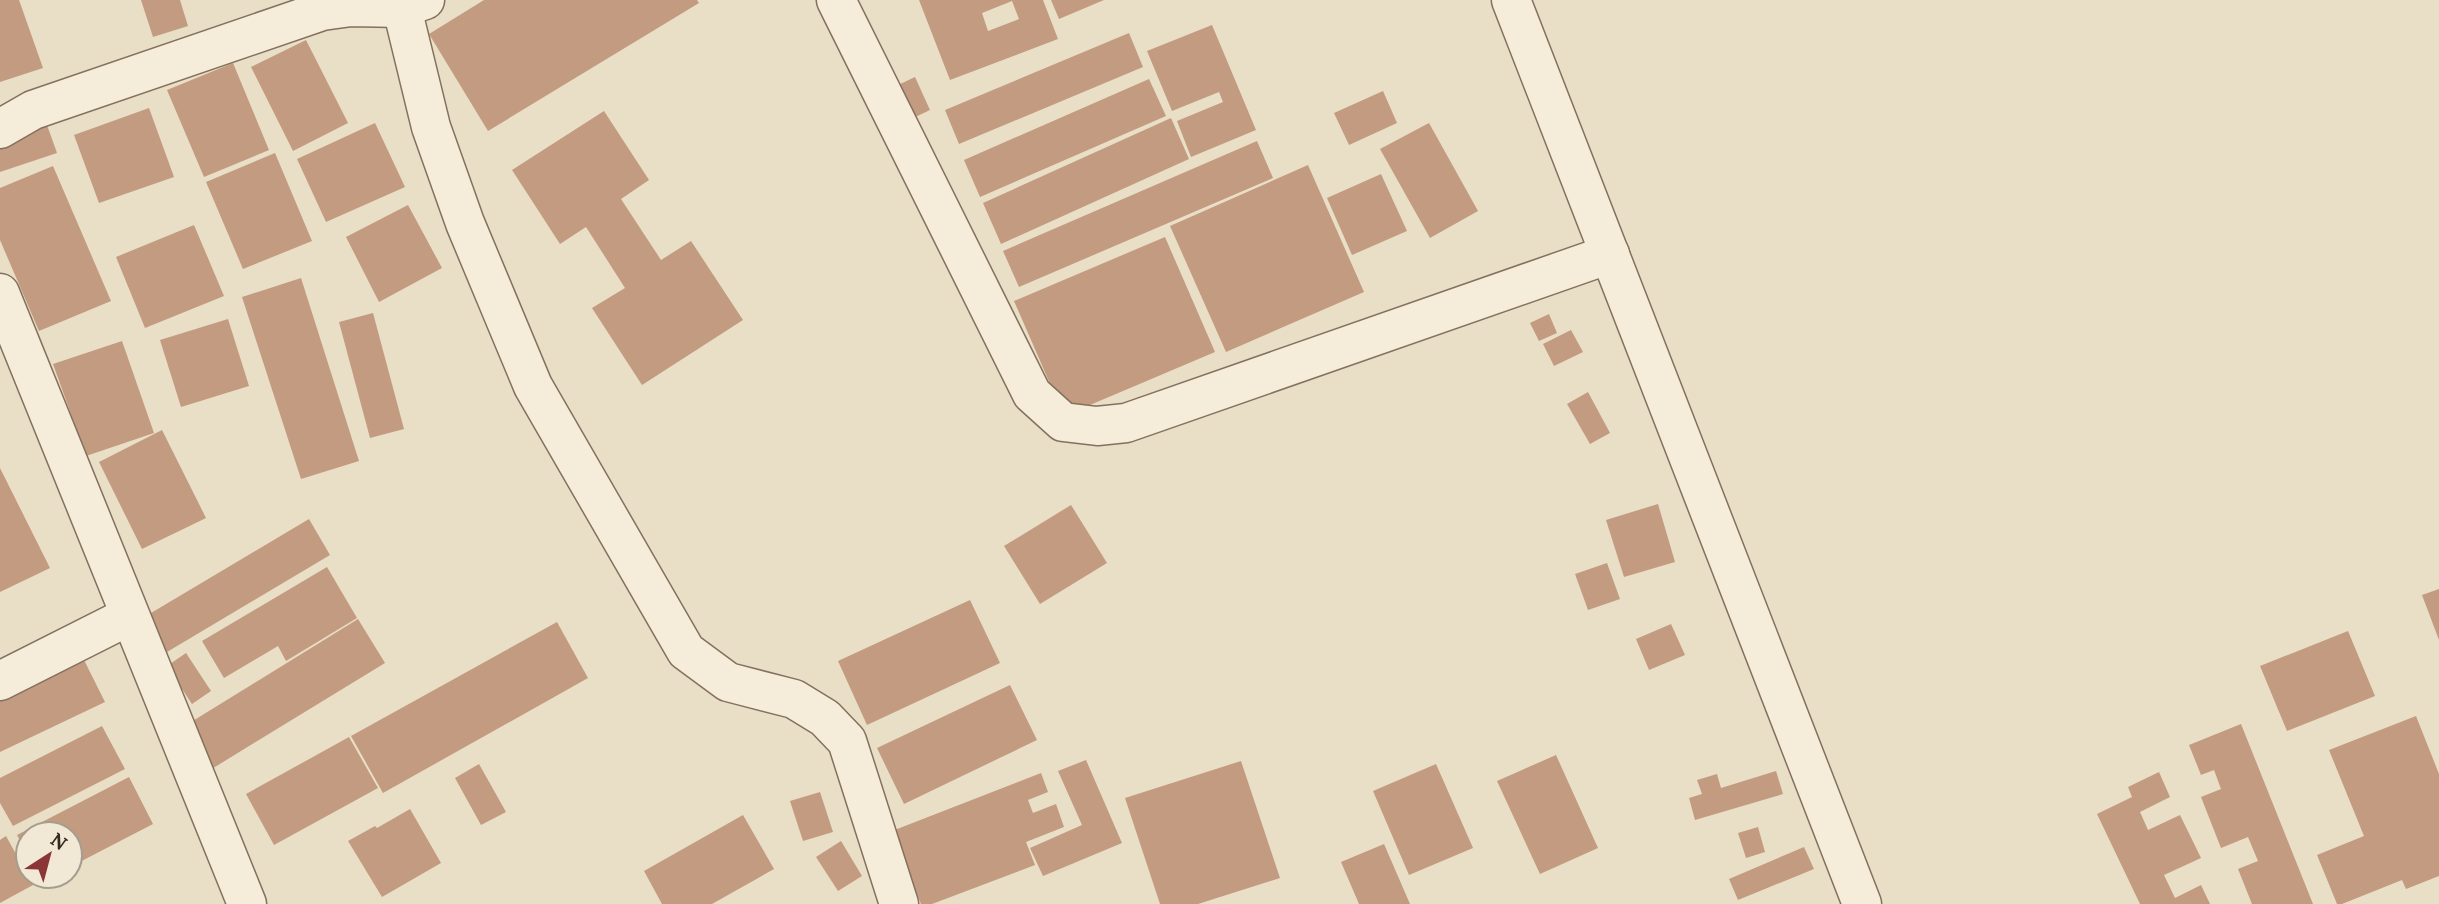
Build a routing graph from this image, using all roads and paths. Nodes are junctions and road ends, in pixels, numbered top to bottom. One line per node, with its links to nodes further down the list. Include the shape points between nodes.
1 (836, 0): 5 (street, via 1032,394 1063,422 1126,423)
2 (1511, 0): 5 (street)
3 (414, 4): 4 (street, via 322,11 33,110); 10 (street, via 431,127 533,386 687,652 728,682 794,699 825,718 847,741)
4 (0, 129)
5 (1610, 254): 11 (street)
6 (0, 293): 7 (street)
7 (129, 616): 8 (street); 9 (street)
8 (0, 681)
9 (247, 904)
10 (899, 904)
11 (1862, 904)

